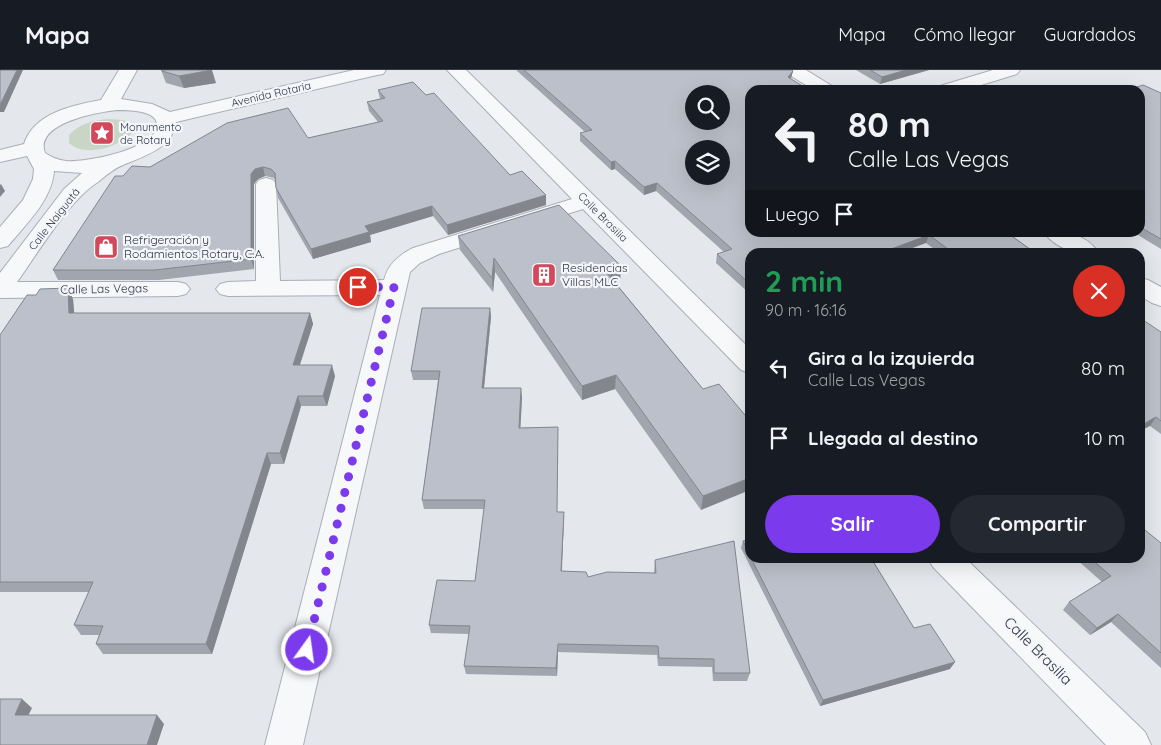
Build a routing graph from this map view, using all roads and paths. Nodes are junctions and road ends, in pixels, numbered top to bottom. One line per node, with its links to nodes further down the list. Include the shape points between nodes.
1 (128, 70): 8 (street)
2 (377, 70): 9 (street, Avenida Rotaria)
3 (456, 70): 14 (street, Calle Brasilia)
4 (794, 70): 6 (street)
5 (1011, 70): 7 (street)
6 (818, 85)
7 (962, 85)
8 (108, 105): 9 (street, via 146,106 156,110); 10 (street, via 84,109 54,121 36,137)
9 (164, 119): 12 (street, via 165,130 159,138 149,147)
10 (37, 154): 11 (street); 12 (street, via 66,166 92,166); 16 (street, via 45,169 42,186)
11 (0, 156)
12 (119, 160): 23 (street, Calle Naiguatá, via 71,193)
13 (266, 184): 20 (street)
14 (586, 201): 18 (street, via 418,254 402,265); 25 (street, Calle Brasilia)
15 (1063, 237): 17 (street)
16 (0, 241)
17 (1081, 248)
18 (394, 287): 20 (street); 27 (street)
19 (228, 288): 20 (street)
20 (268, 288)
21 (1145, 288): 24 (street)
22 (178, 289): 23 (street, Calle Las Vegas)
23 (0, 290)
24 (1161, 298)
25 (745, 359)
26 (949, 563): 28 (street, Calle Brasilia)
27 (284, 745)
28 (1132, 745)

